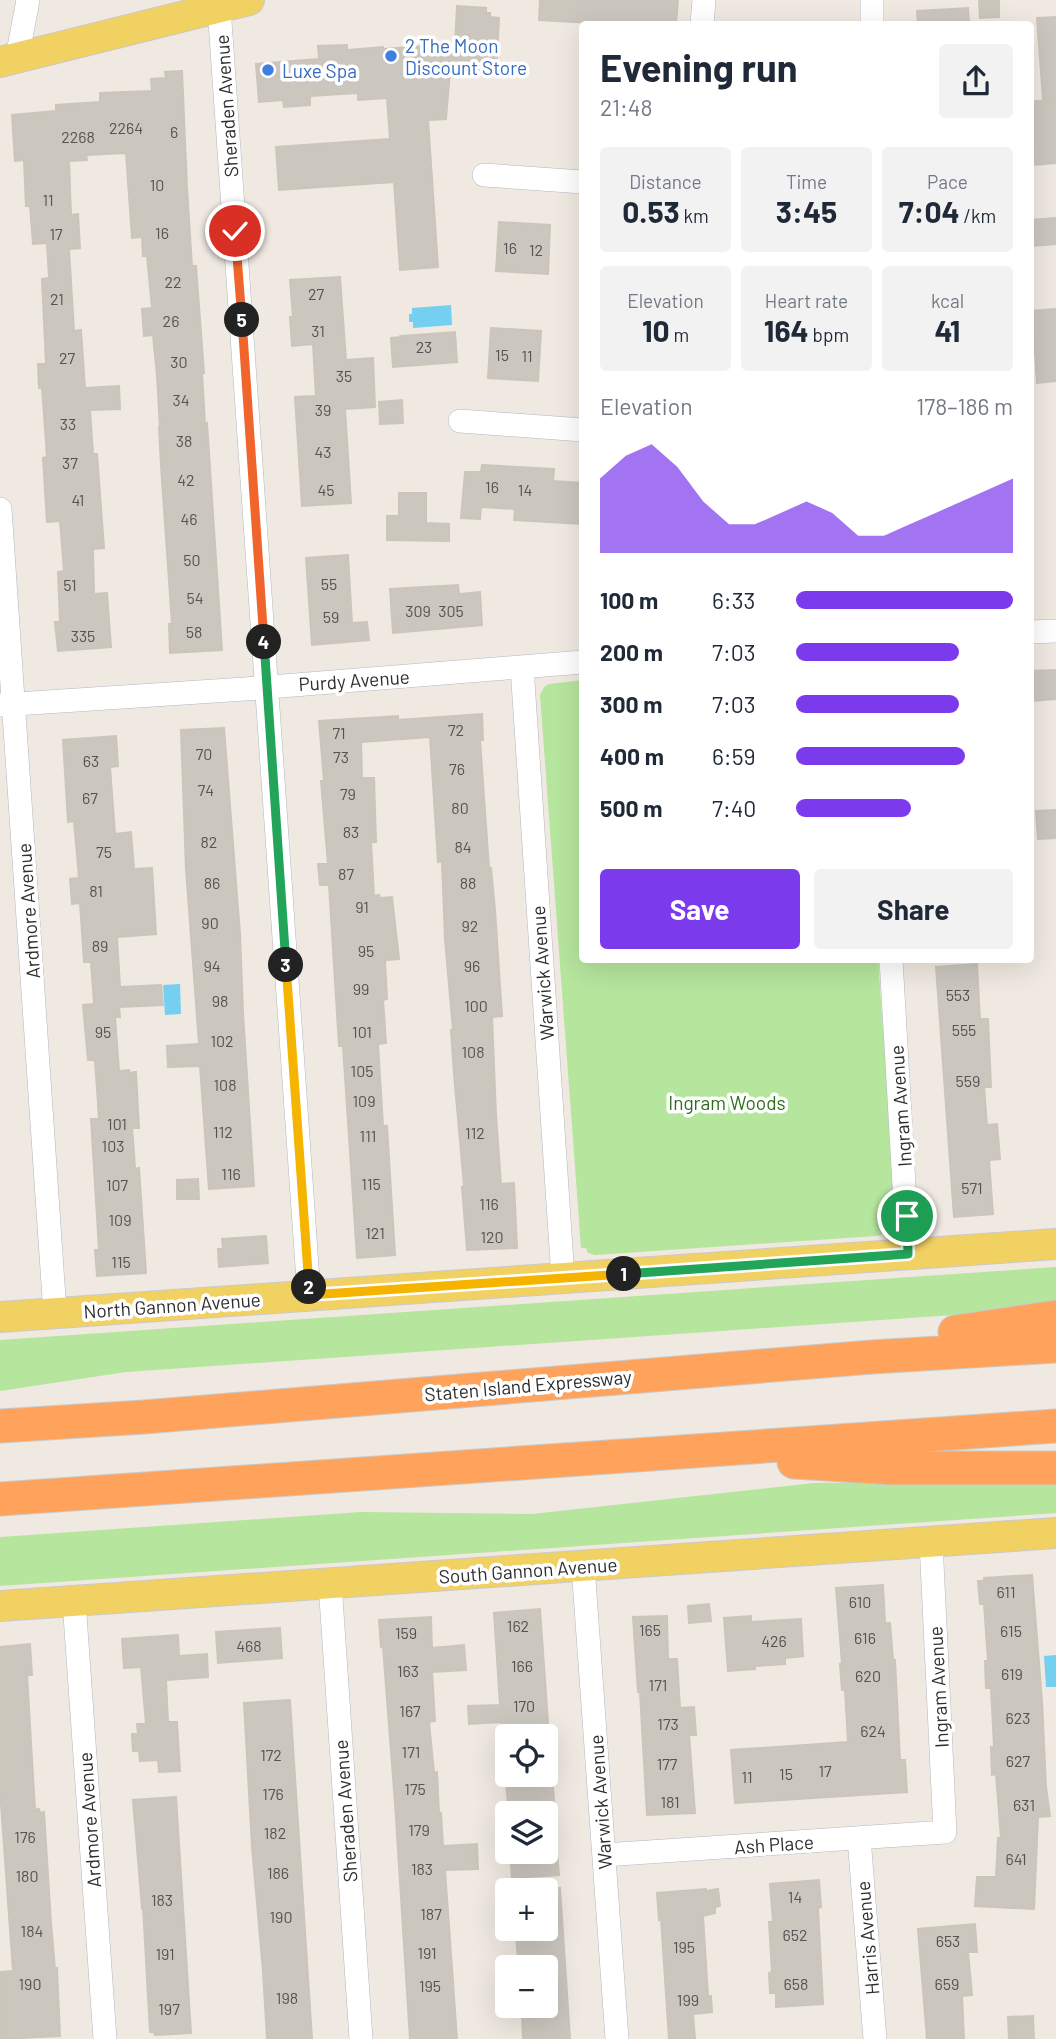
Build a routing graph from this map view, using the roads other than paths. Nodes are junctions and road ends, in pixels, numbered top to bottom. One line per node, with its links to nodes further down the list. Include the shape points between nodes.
1 (28, 0): 8 (street)
2 (249, 0): 5 (main road)
3 (704, 0): 6 (street)
4 (872, 0): 7 (street)
5 (219, 7): 8 (main road); 18 (street, Sheraden Avenue)
6 (702, 21)
7 (872, 21)
8 (8, 60)
9 (484, 175): 10 (street)
10 (579, 182)
11 (460, 421): 12 (street)
12 (579, 430)
13 (0, 509): 19 (street, Ardmore Avenue)
14 (1056, 631): 15 (street)
15 (1034, 632)
16 (579, 662): 17 (street, Purdy Avenue)
17 (522, 667): 18 (street, Purdy Avenue); 23 (street, Warwick Avenue)
18 (267, 687): 19 (street, Purdy Avenue); 24 (street, Sheraden Avenue)
19 (7, 705): 25 (street, Ardmore Avenue)
20 (891, 963): 22 (street, Ingram Avenue)
21 (1056, 1244): 22 (main road, North Gannon Avenue)
22 (908, 1254): 23 (main road, North Gannon Avenue)
23 (563, 1278): 24 (main road, North Gannon Avenue)
24 (309, 1295): 25 (main road, North Gannon Avenue)
25 (55, 1313): 26 (main road, North Gannon Avenue)
26 (0, 1317)
27 (1056, 1317): 29 (highway, via 942,1334)
28 (1056, 1346): 29 (highway, Staten Island Expressway)
29 (872, 1357): 30 (highway, Staten Island Expressway)
30 (0, 1426)
31 (1056, 1426): 32 (highway)
32 (663, 1454): 33 (highway, via 891,1468); 34 (highway)
33 (1056, 1468)
34 (0, 1499)
35 (1056, 1533): 36 (main road, South Gannon Avenue)
36 (931, 1542): 37 (main road, South Gannon Avenue); 41 (street, Ingram Avenue)
37 (583, 1566): 38 (main road, South Gannon Avenue); 43 (street, Warwick Avenue)
38 (330, 1583): 39 (main road, South Gannon Avenue); 45 (street, Sheraden Avenue)
39 (74, 1601): 40 (main road, South Gannon Avenue); 44 (street, Ardmore Avenue)
40 (0, 1606)
41 (945, 1832): 42 (street, Ash Place)
42 (859, 1838): 43 (street, Ash Place); 47 (street, Harris Avenue)
43 (604, 1855): 46 (street, Warwick Avenue)
44 (105, 2039)
45 (361, 2039)
46 (617, 2039)
47 (875, 2039)

